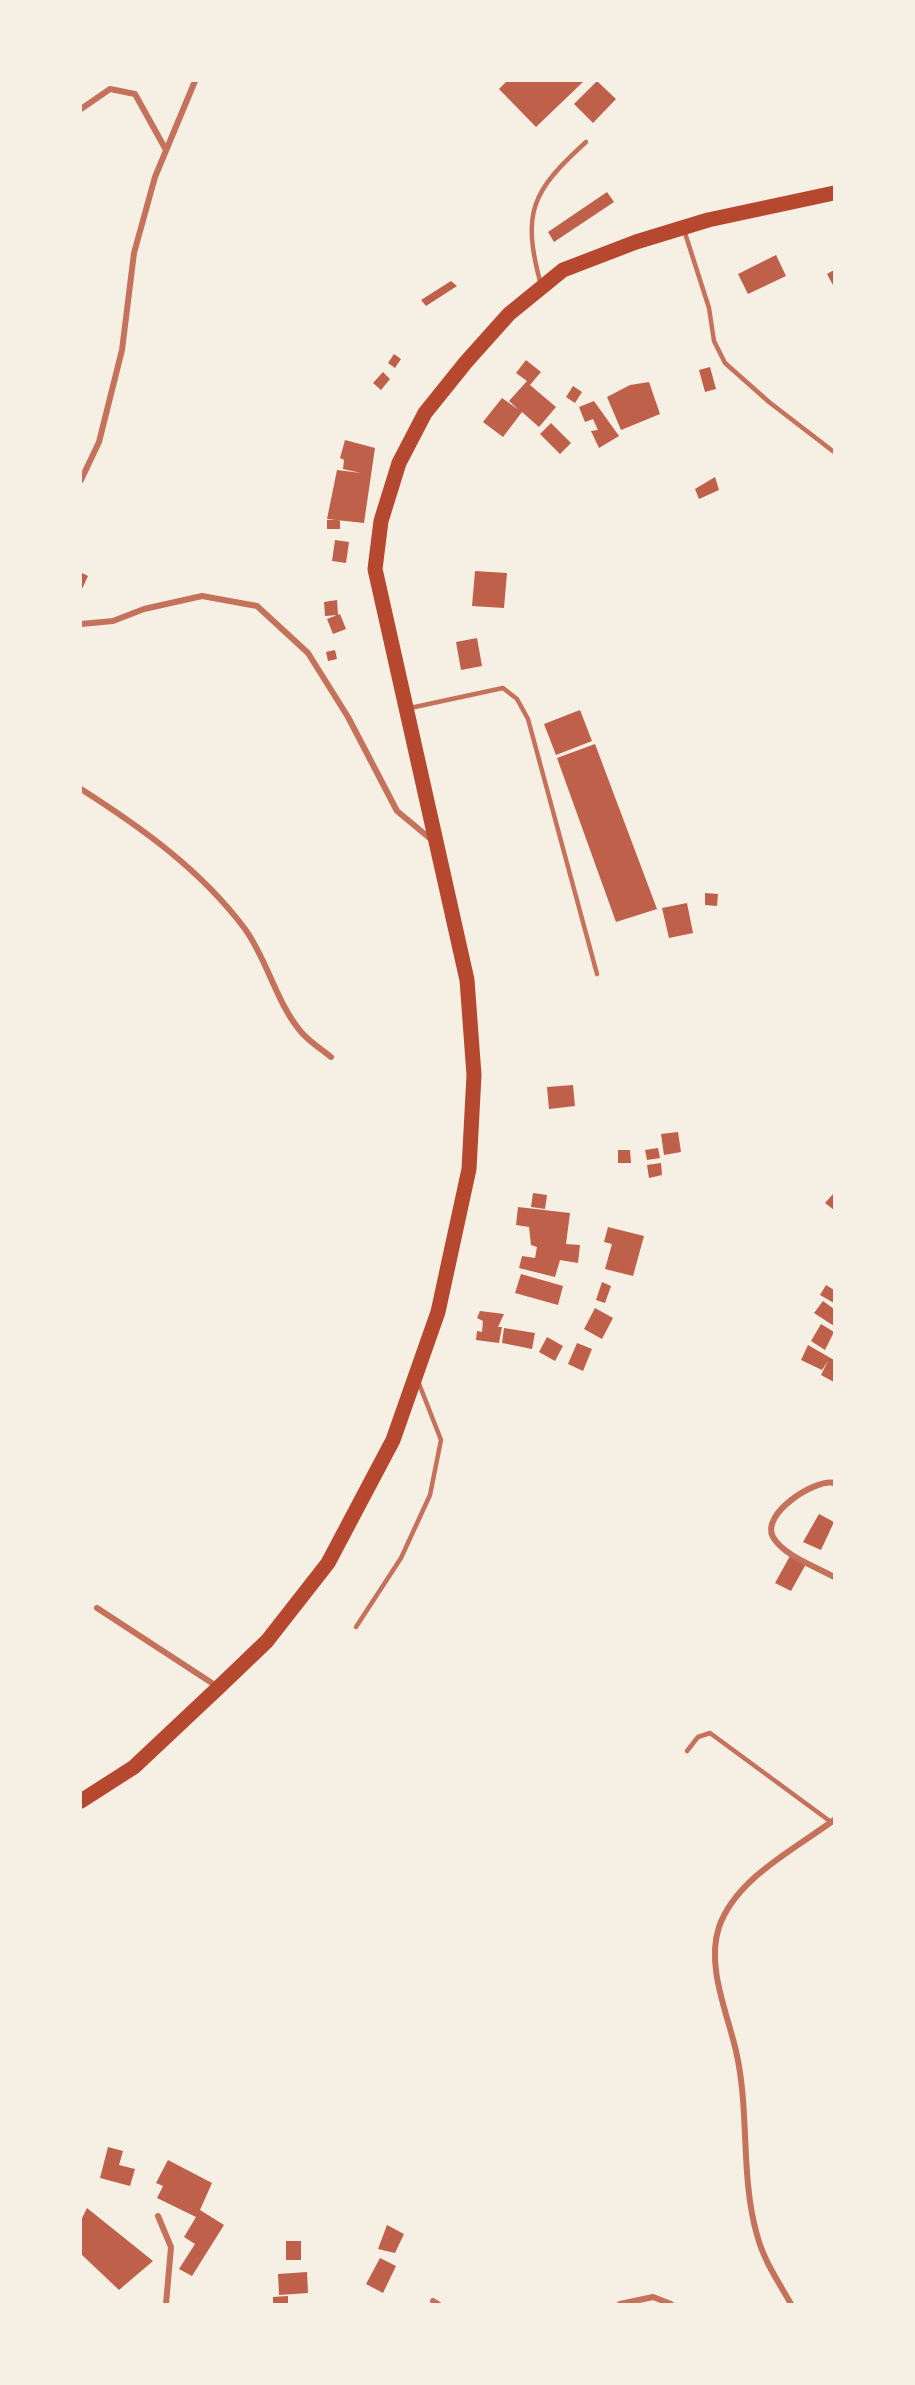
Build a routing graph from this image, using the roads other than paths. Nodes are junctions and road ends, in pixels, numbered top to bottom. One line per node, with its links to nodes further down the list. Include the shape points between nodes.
1 (195, 81): 4 (street)
2 (81, 109): 4 (street, via 110,89 135,94)
3 (586, 142): 7 (lane, via 554,171 536,199 531,246)
4 (166, 150): 9 (street, via 134,253 122,350 99,442)
5 (834, 193): 6 (main road)
6 (684, 227): 7 (main road, via 563,270); 8 (lane, via 709,308 714,341 725,363)
7 (542, 287): 11 (main road, via 509,314 466,362 425,413 399,463 381,521 375,569)
8 (834, 452)
9 (81, 480)
10 (81, 624): 13 (street, via 113,621 144,609 202,596 257,606 308,653 348,717 398,811)
11 (407, 709): 13 (main road); 14 (lane, via 503,688 517,699 528,719)
12 (81, 789): 15 (street, via 131,821 187,866 244,928 264,959 287,1012 303,1034)
13 (438, 845): 16 (main road, via 466,980 474,1075 469,1169 438,1312)
14 (597, 974)
15 (331, 1057)
16 (416, 1375): 20 (lane, via 441,1440 430,1495 401,1558); 21 (main road, via 393,1440 328,1563 267,1641)
17 (834, 1483): 18 (street, via 821,1484 789,1502 774,1517 770,1529 788,1552)
18 (833, 1576)
19 (96, 1608): 21 (street)
20 (356, 1627)
21 (218, 1688): 23 (main road, via 134,1767)
22 (687, 1750): 24 (lane, via 698,1737 710,1733)
23 (81, 1801)
24 (833, 1821): 29 (street, via 751,1881 731,1904 715,1946 716,1968 742,2087 750,2206 763,2256)
25 (158, 2216): 26 (street, via 171,2247)
26 (166, 2304)
27 (620, 2304): 28 (street, via 653,2297)
28 (671, 2304)
29 (791, 2304)

